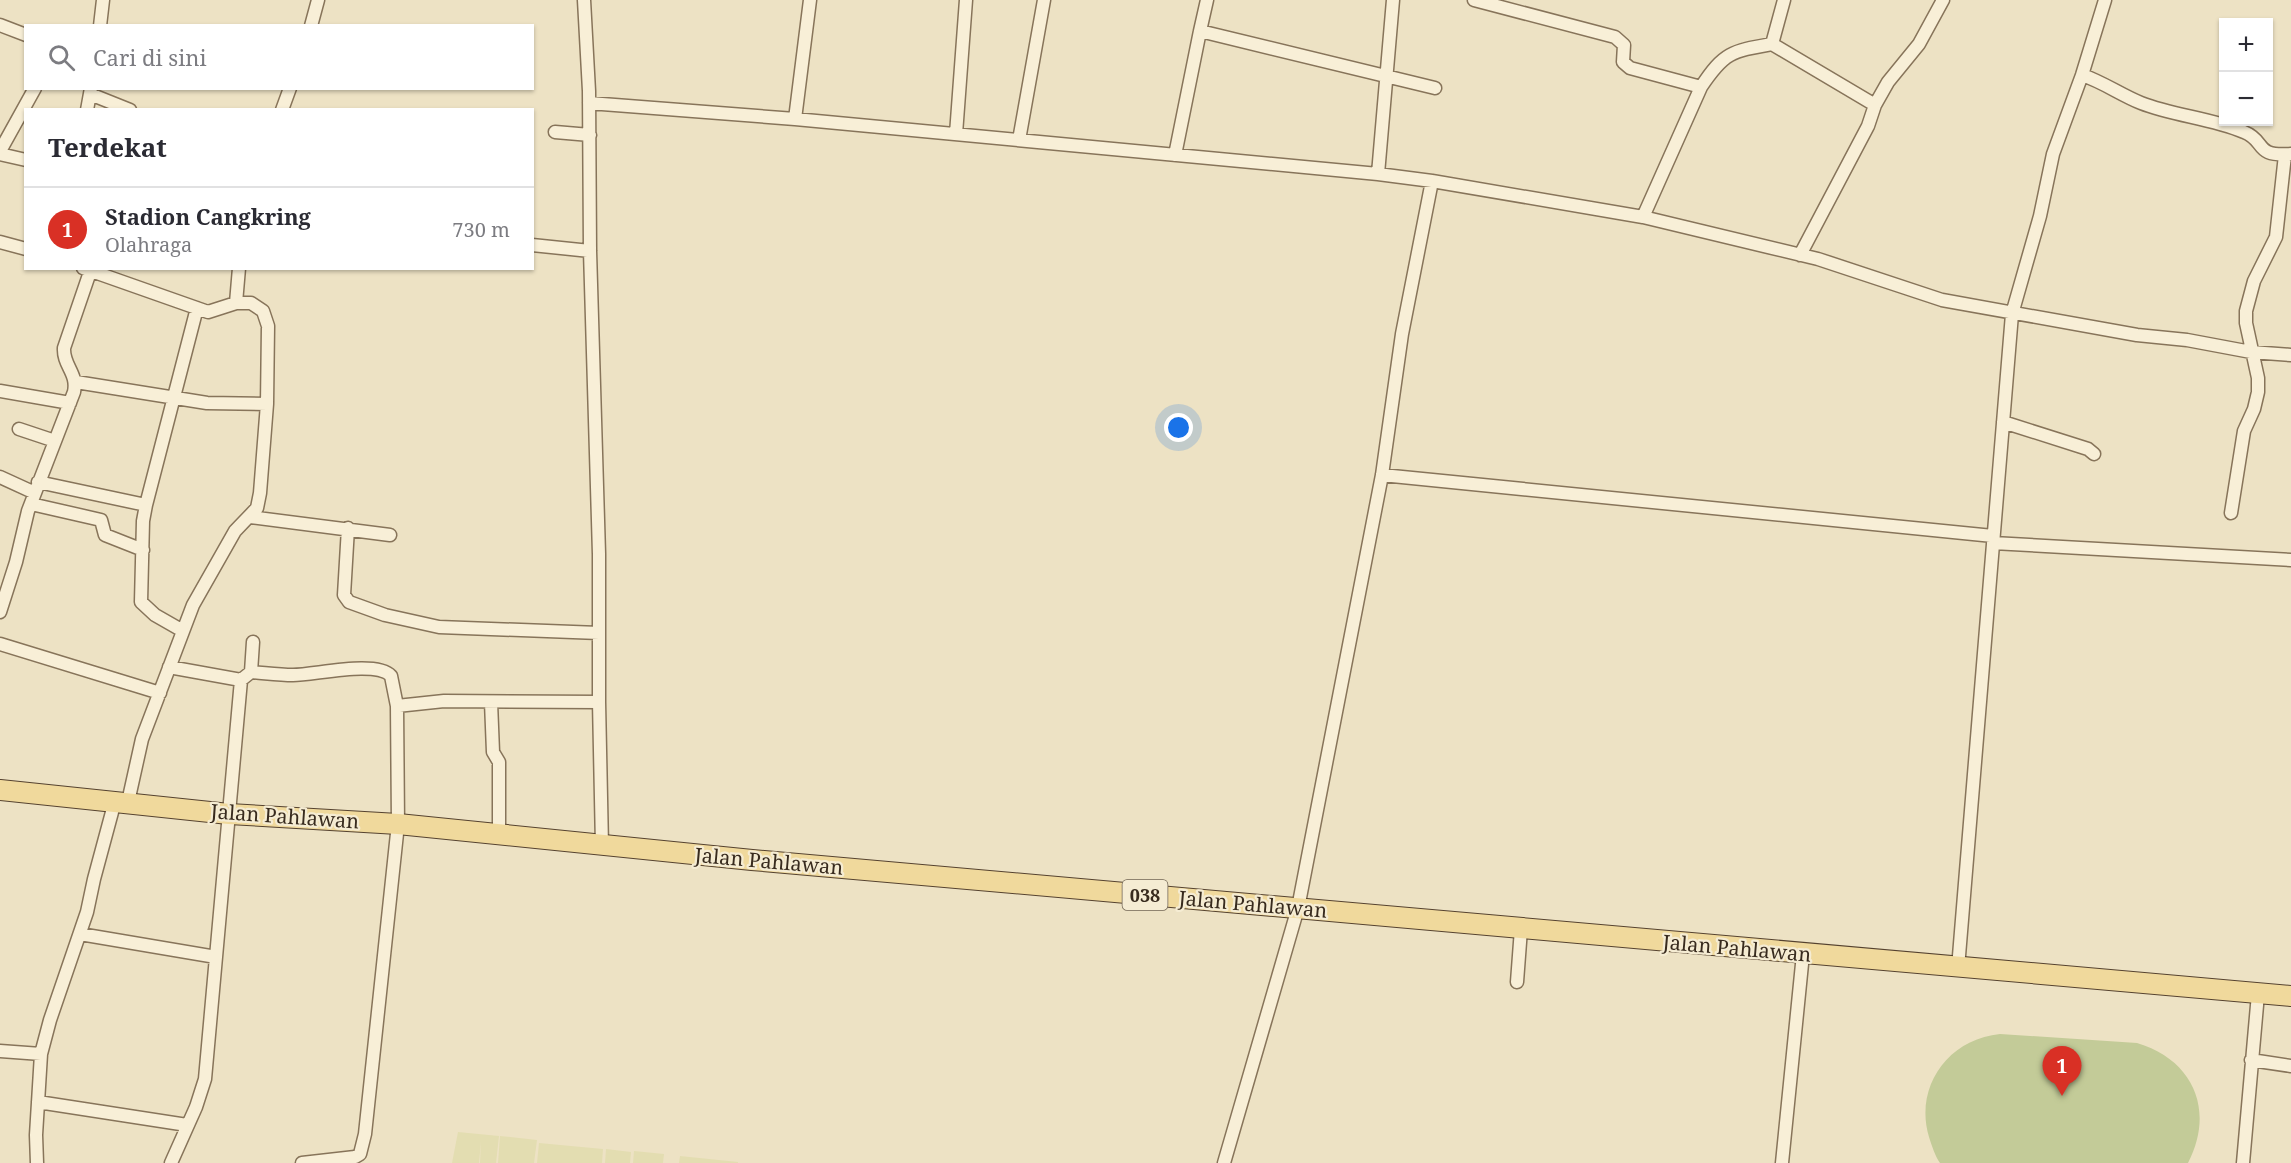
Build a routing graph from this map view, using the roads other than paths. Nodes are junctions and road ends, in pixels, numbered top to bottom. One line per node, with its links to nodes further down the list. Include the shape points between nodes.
1 (104, 0): 13 (street)
2 (318, 0): 14 (street)
3 (584, 0): 26 (street)
4 (810, 0): 33 (street)
5 (966, 0): 35 (street)
6 (1044, 0): 37 (street)
7 (1207, 0): 16 (street)
8 (1393, 0): 20 (street)
9 (1474, 0): 21 (street, via 1615,37 1624,45 1623,62 1630,68)
10 (1784, 0): 18 (street)
11 (1943, 0): 27 (street, via 1919,44)
12 (2105, 0): 19 (street)
13 (100, 24)
14 (312, 24)
15 (0, 25): 17 (street)
16 (1200, 31): 20 (street); 40 (street)
17 (24, 34)
18 (1772, 45): 21 (street, via 1732,52 1715,66); 27 (street)
19 (2082, 75): 39 (street, via 2139,102 2247,133 2265,152); 54 (street, via 2053,154)
20 (1388, 78): 22 (street); 42 (street)
21 (1701, 87): 44 (street)
22 (1436, 88)
23 (34, 90): 28 (street)
24 (289, 90): 32 (street)
25 (91, 91): 30 (street); 31 (street)
26 (589, 103): 33 (street); 36 (street)
27 (1875, 105): 49 (street, via 1864,134)
28 (24, 108)
29 (24, 108): 38 (street)
30 (87, 108)
31 (126, 108)
32 (283, 108)
33 (795, 119): 35 (street)
34 (555, 132): 36 (street)
35 (956, 134): 37 (street)
36 (590, 135): 48 (street)
37 (1019, 140): 40 (street)
38 (0, 152): 41 (street)
39 (2288, 154): 55 (street, via 2276,237 2254,281 2246,311)
40 (1175, 155): 42 (street)
41 (24, 159)
42 (1378, 174): 43 (street)
43 (1432, 181): 44 (street); 66 (street, via 1402,334)
44 (1643, 217): 49 (street)
45 (0, 242): 47 (street)
46 (534, 245): 48 (street)
47 (24, 248)
48 (591, 251): 79 (street)
49 (1800, 255): 54 (street, via 1942,300)
50 (86, 270): 53 (street); 57 (street, via 64,348 65,360)
51 (239, 270): 52 (street)
52 (236, 303): 53 (street, via 208,312); 61 (street, via 251,303 266,317)
53 (197, 308): 59 (street)
54 (2012, 314): 55 (street); 62 (street)
55 (2250, 352): 56 (street); 70 (street, via 2258,392 2244,430)
56 (2291, 355)
57 (76, 382): 59 (street); 60 (street)
58 (0, 391): 60 (street)
59 (173, 398): 61 (street); 69 (street)
60 (70, 404): 64 (street)
61 (267, 404): 71 (street, via 260,493)
62 (2003, 423): 65 (street); 74 (street)
63 (19, 429): 64 (street)
64 (55, 441): 68 (street)
65 (2094, 454)
66 (1382, 475): 74 (street); 94 (street)
67 (0, 477): 68 (street)
68 (35, 493): 69 (street); 75 (street, via 101,520 105,535); 77 (street)
69 (146, 505): 75 (street)
70 (2231, 513)
71 (250, 517): 72 (street); 78 (street, via 235,531 193,605)
72 (348, 528): 73 (street); 79 (street, via 344,595 349,603 439,627)
73 (390, 535)
74 (1993, 539): 76 (street); 99 (street)
75 (143, 550): 78 (street, via 141,602)
76 (2291, 560)
77 (0, 612)
78 (183, 631): 82 (street)
79 (599, 633): 86 (street)
80 (253, 642): 83 (street)
81 (0, 644): 84 (street)
82 (170, 667): 83 (street); 84 (street)
83 (246, 676): 87 (street, via 385,671 392,680); 90 (street)
84 (160, 693): 89 (street)
85 (491, 702): 86 (street); 87 (street, via 444,701); 92 (street, via 493,752 499,762)
86 (598, 702): 93 (street)
87 (398, 706): 91 (street)
88 (0, 790): 89 (main road, Jalan Pahlawan / 038)
89 (121, 802): 90 (main road, Jalan Pahlawan / 038); 96 (street)
90 (228, 814): 91 (main road, Jalan Pahlawan / 038); 98 (street)
91 (398, 824): 92 (main road, Jalan Pahlawan / 038); 111 (street, via 363,1146 355,1157)
92 (499, 835): 93 (main road, Jalan Pahlawan / 038)
93 (602, 846): 94 (main road, Jalan Pahlawan / 038)
94 (1298, 908): 95 (main road, Jalan Pahlawan / 038); 112 (street)
95 (1521, 928): 97 (main road, Jalan Pahlawan / 038); 100 (street)
96 (80, 934): 98 (street); 104 (street)
97 (1803, 954): 99 (main road, Jalan Pahlawan / 038); 113 (street)
98 (216, 957): 108 (street, via 205,1079)
99 (1958, 968): 101 (main road, Jalan Pahlawan / 038)
100 (1517, 982)
101 (2258, 994): 102 (main road, Jalan Pahlawan / 038); 105 (street)
102 (2291, 996)
103 (0, 1051): 104 (street)
104 (41, 1054): 107 (street)
105 (2252, 1060): 106 (street); 114 (street)
106 (2291, 1066)
107 (38, 1102): 108 (street); 109 (street)
108 (187, 1125): 110 (street)
109 (37, 1163)
110 (171, 1163)
111 (302, 1163)
112 (1224, 1163)
113 (1782, 1163)
114 (2244, 1163)

